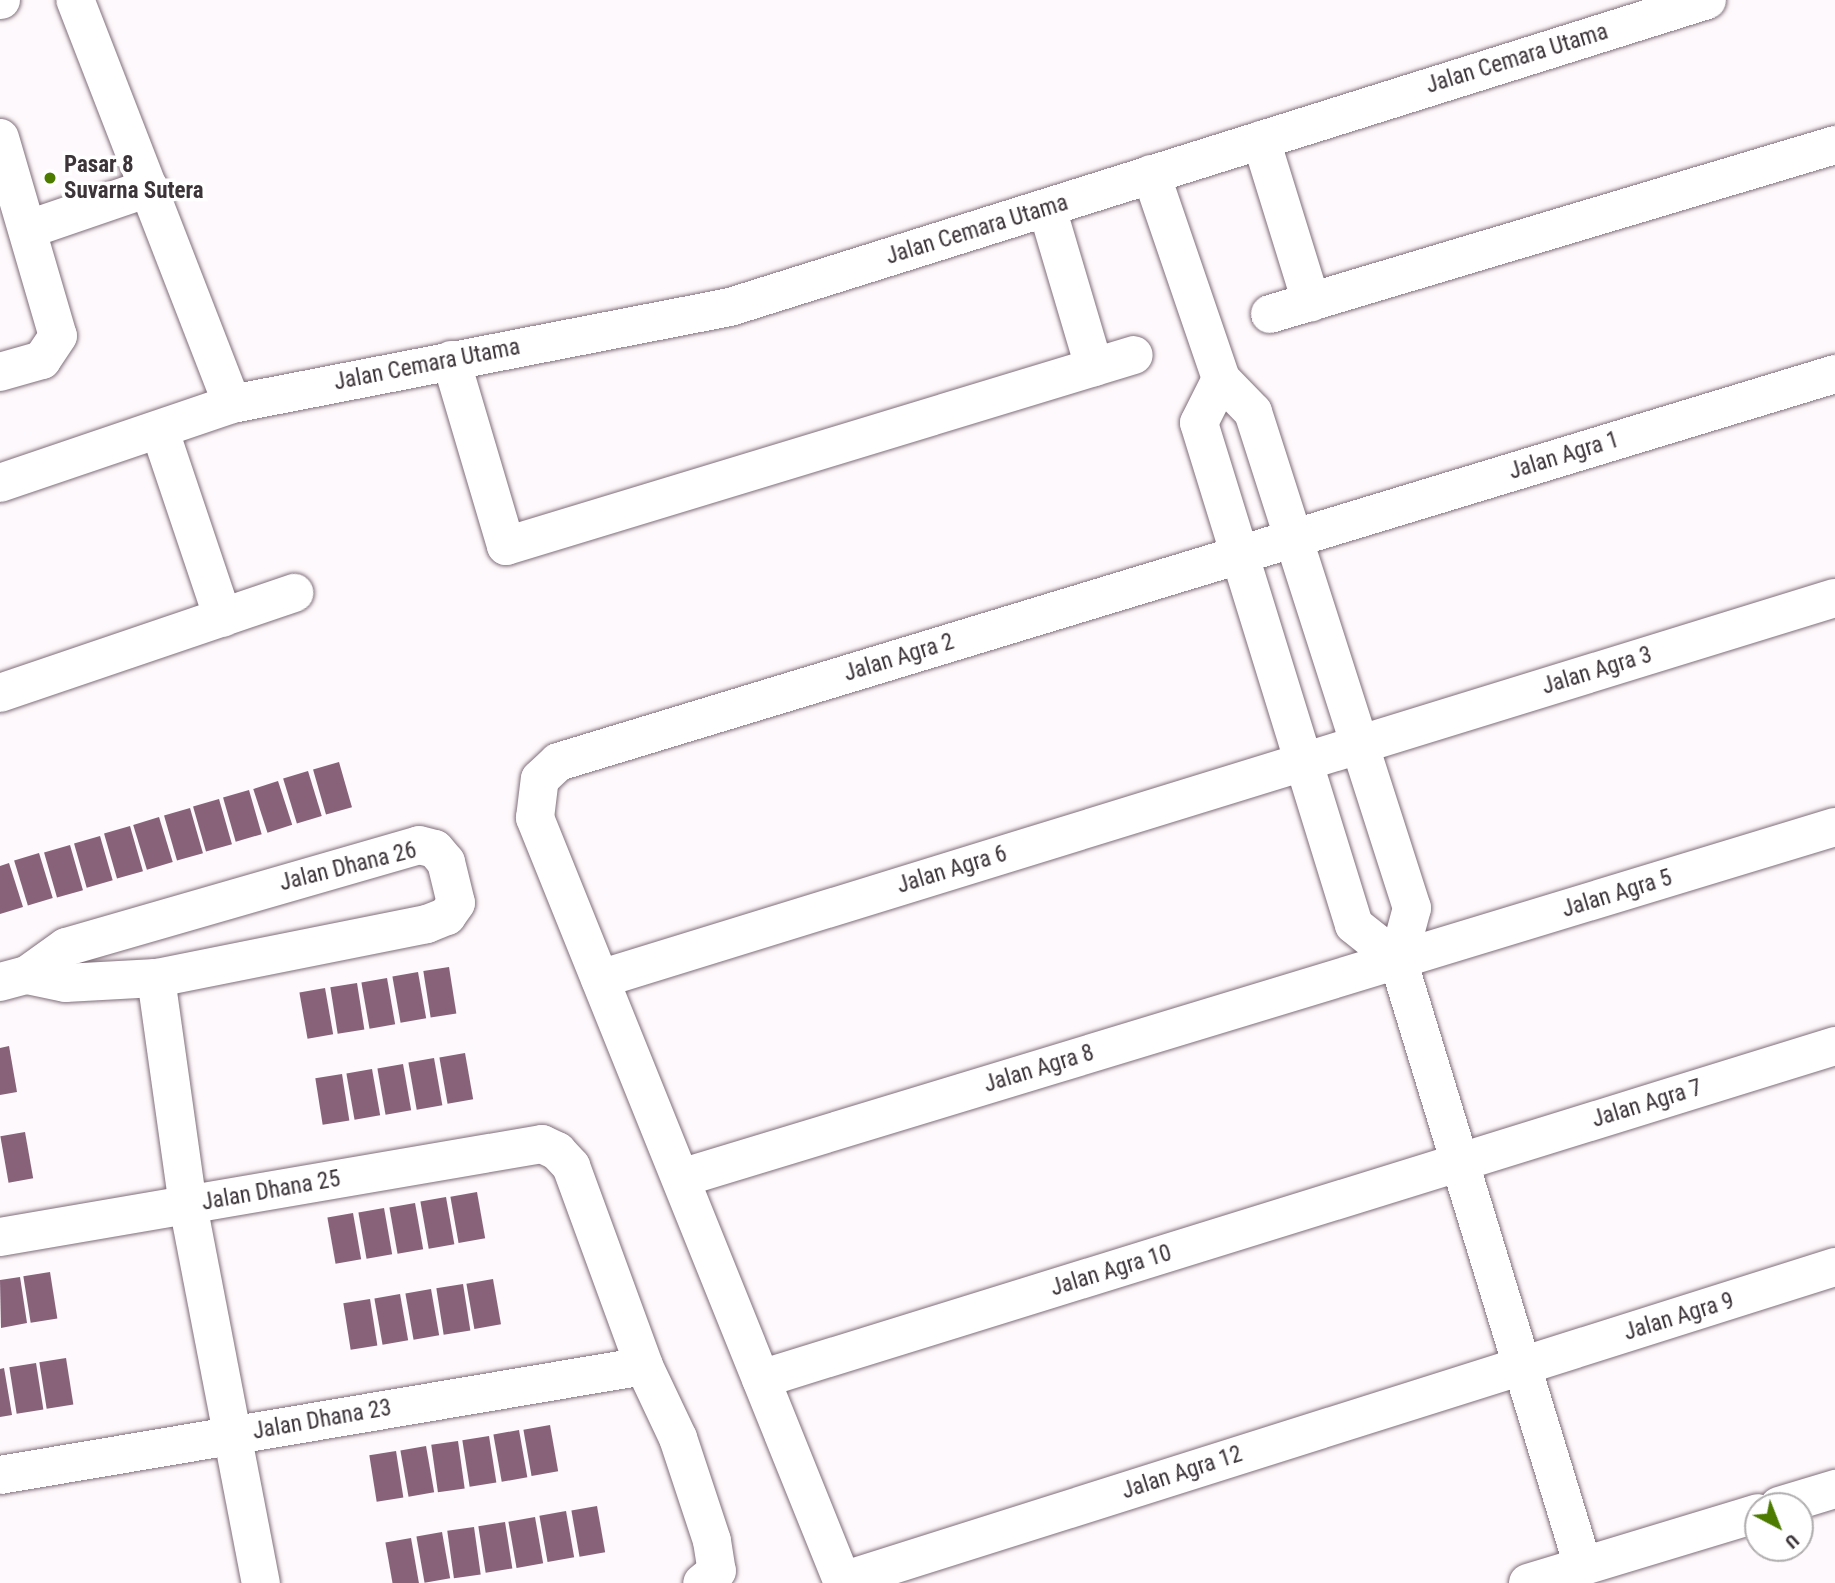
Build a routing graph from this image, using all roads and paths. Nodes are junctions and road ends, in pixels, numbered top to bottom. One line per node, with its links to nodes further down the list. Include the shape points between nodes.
1 (75, 0): 7 (street)
2 (1707, 0): 4 (street, Jalan Cemara Utama)
3 (0, 138): 9 (street)
4 (1261, 140): 6 (street, Jalan Cemara Utama); 10 (street)
5 (1835, 145): 10 (street)
6 (1152, 174): 8 (street, Jalan Cemara Utama); 17 (street)
7 (149, 188): 9 (street); 18 (street)
8 (1046, 208): 13 (street, Jalan Cemara Utama, via 730,307); 14 (street)
9 (29, 229): 15 (street, via 58,336 42,359)
10 (1311, 302): 11 (street)
11 (1270, 314)
12 (1134, 355): 14 (street)
13 (452, 360): 14 (street, via 506,546); 18 (street, Jalan Cemara Utama)
14 (1094, 367)
15 (0, 372)
16 (1835, 374): 21 (street, Jalan Agra 1)
17 (1221, 379): 21 (street, via 1253,412); 22 (street, via 1199,423)
18 (232, 404): 19 (street, Jalan Cemara Utama)
19 (160, 431): 20 (street, Jalan Cemara Utama); 25 (street)
20 (0, 483)
21 (1293, 538): 22 (street, Jalan Agra 1); 27 (street)
22 (1240, 555): 28 (street); 33 (street, Jalan Agra 2, via 558,762 540,779 536,818)
23 (295, 593): 25 (street)
24 (1835, 598): 27 (street, Jalan Agra 3)
25 (223, 618): 26 (street)
26 (0, 693)
27 (1360, 745): 28 (street, Jalan Agra 3); 30 (street, via 1412,908)
28 (1304, 762): 30 (street, via 1354,925); 33 (street, Jalan Agra 6)
29 (1835, 827): 30 (street, Jalan Agra 5)
30 (1398, 960): 35 (street); 36 (street, Jalan Agra 8)
31 (14, 978): 32 (street, Jalan Dhana 26, via 65,983); 32 (street, Jalan Dhana 26, via 66,947 419,845 435,849 446,862 456,903 447,916)
32 (156, 978): 37 (street)
33 (600, 979): 36 (street)
34 (1835, 1046): 35 (street, Jalan Agra 7)
35 (1460, 1162): 41 (street); 42 (street, Jalan Agra 10)
36 (681, 1178): 42 (street)
37 (188, 1205): 38 (street, Jalan Dhana 25); 40 (street, Jalan Dhana 25, via 542,1144 571,1166); 43 (street)
38 (0, 1237)
39 (1835, 1268): 41 (street, Jalan Agra 9)
40 (645, 1366): 43 (street, Jalan Dhana 23); 51 (street, via 678,1438 712,1541 717,1571)
41 (1522, 1366): 48 (street); 49 (street, Jalan Agra 12)
42 (761, 1379): 49 (street)
43 (232, 1436): 44 (street, Jalan Dhana 23); 50 (street)
44 (0, 1475)
45 (1835, 1489): 46 (street)
46 (1814, 1495)
47 (1744, 1517): 48 (street)
48 (1583, 1566): 52 (street)
49 (843, 1582)
50 (261, 1583)
51 (702, 1583)
52 (1528, 1583)

